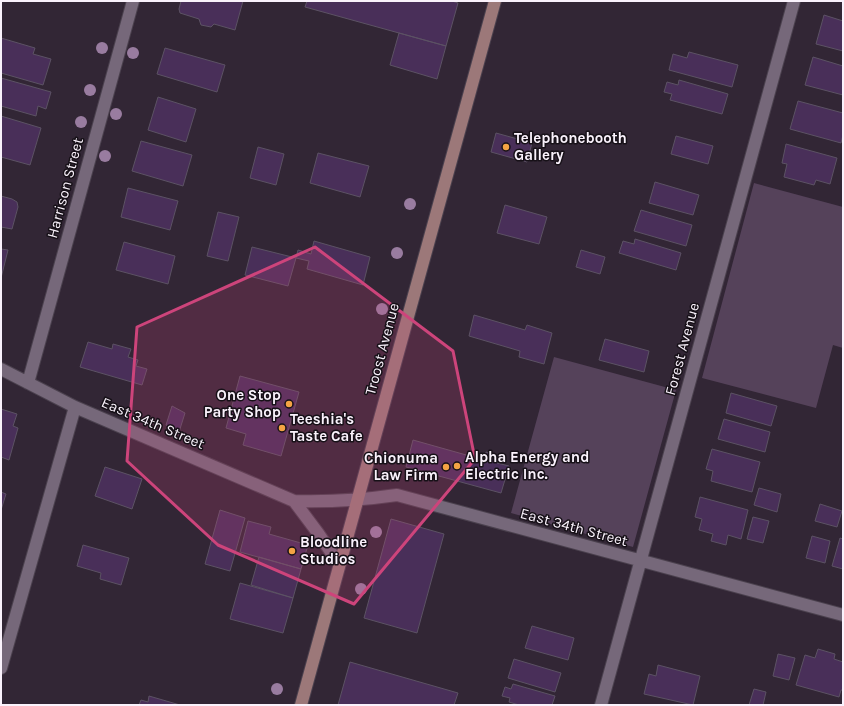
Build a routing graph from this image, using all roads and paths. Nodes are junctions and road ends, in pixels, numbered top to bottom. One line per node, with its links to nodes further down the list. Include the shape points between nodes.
1 (132, 1): 5 (street, Harrison Street)
2 (495, 1): 7 (main road, Troost Avenue)
3 (794, 1): 9 (street, Forest Avenue)
4 (1, 370): 5 (street, East 34th Street)
5 (28, 383): 6 (street, East 34th Street)
6 (75, 407): 8 (street, East 34th Street); 12 (street)
7 (357, 500): 8 (street, East 34th Street); 9 (street, East 34th Street, via 397,495); 10 (main road, Troost Avenue)
8 (294, 501): 10 (street, East 34th Street)
9 (641, 561): 11 (street, East 34th Street); 14 (street, Forest Avenue)
10 (339, 564): 13 (main road, Troost Avenue)
11 (843, 615)
12 (1, 668)
13 (301, 705)
14 (601, 705)

